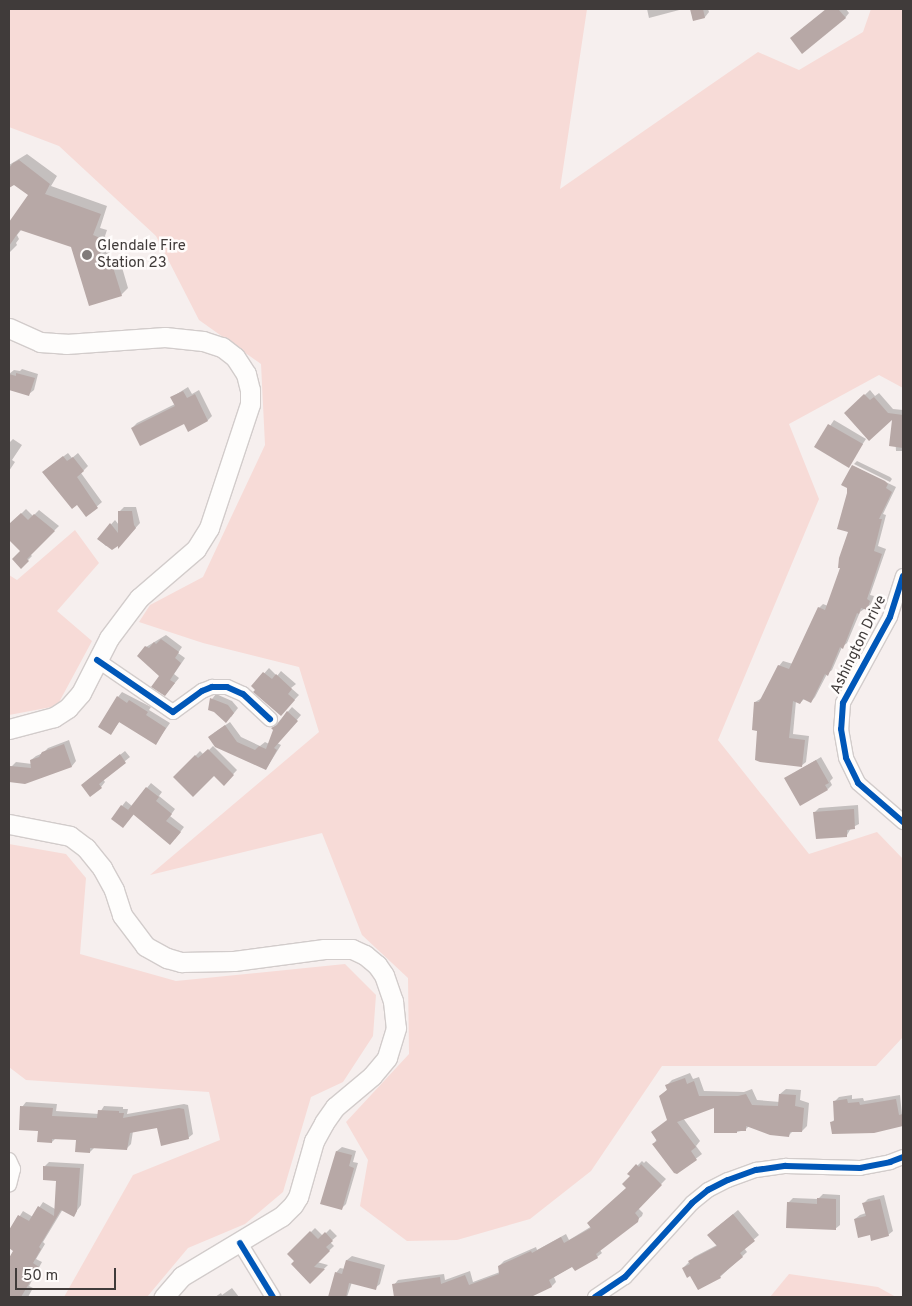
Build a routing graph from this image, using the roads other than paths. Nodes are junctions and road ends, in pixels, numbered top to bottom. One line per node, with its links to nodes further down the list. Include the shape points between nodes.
1 (9, 328): 3 (main road, via 40,342 66,344 165,337 203,341 235,357 246,374 250,404 209,528 196,549 139,598)
2 (903, 576): 6 (street, Ashington Drive, via 890,617 843,703 841,729 846,758 858,783)
3 (97, 660): 4 (street, via 173,712 202,691 227,687 243,694); 5 (main road, via 81,693 68,708 54,717)
4 (270, 719)
5 (9, 729)
6 (903, 822)
7 (9, 824): 11 (main road, via 70,836 86,848 114,890 122,915 145,946 167,958 181,962 234,961 341,948 365,955 384,975 393,1001 396,1028 387,1058 372,1076 335,1107 324,1124 314,1141 293,1205 282,1216)
8 (903, 1157): 12 (street, via 860,1168 786,1166 756,1170 728,1180 692,1203 625,1277)
9 (9, 1160): 10 (street, via 13,1169)
10 (9, 1185)
11 (240, 1243): 13 (main road, via 182,1276); 14 (street)
12 (599, 1296)
13 (164, 1297)
14 (274, 1297)

